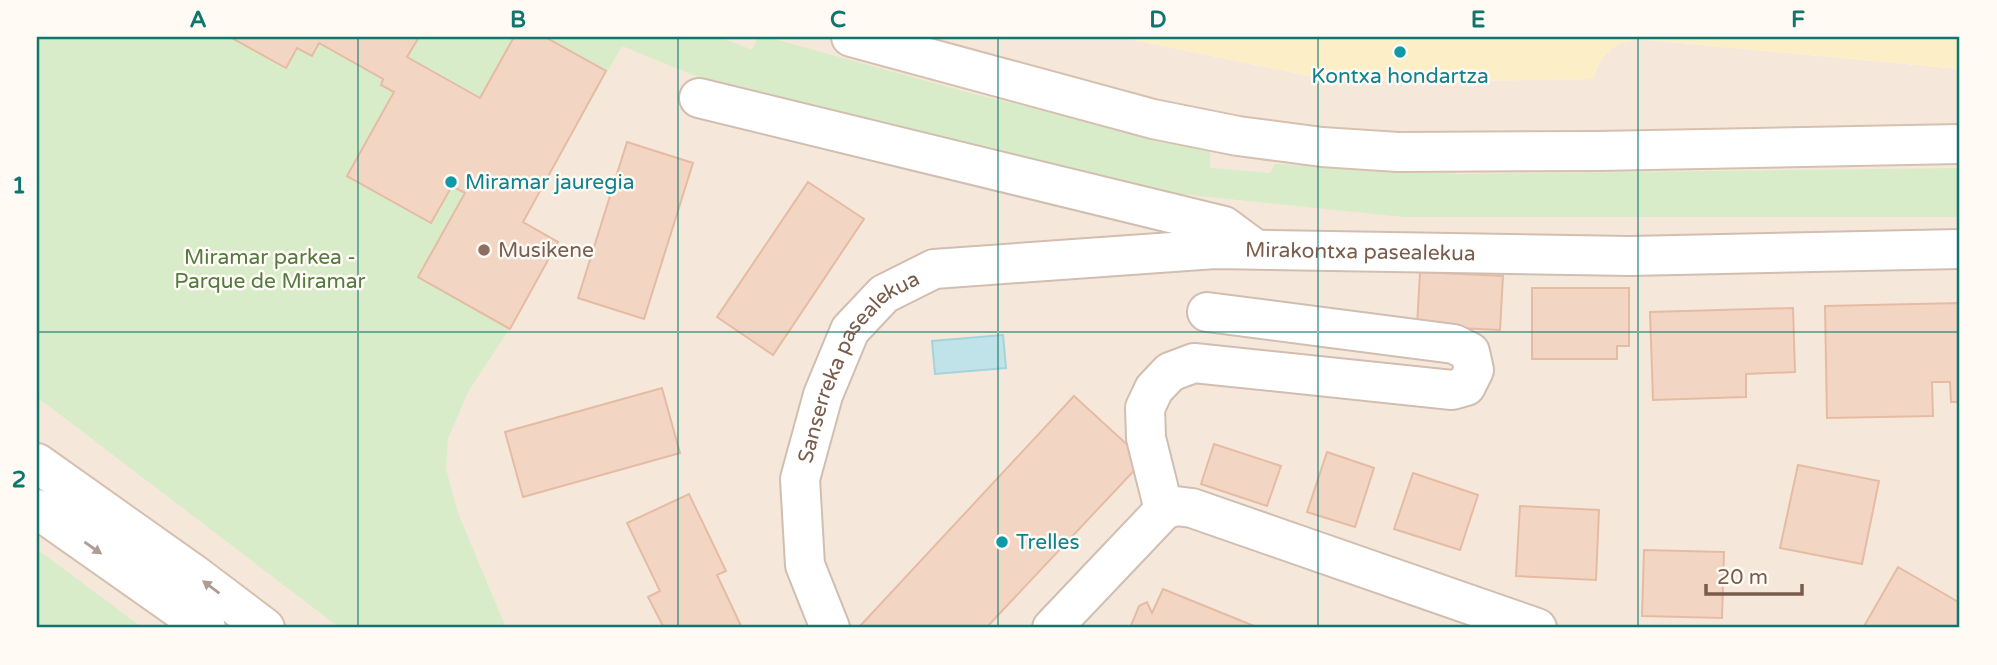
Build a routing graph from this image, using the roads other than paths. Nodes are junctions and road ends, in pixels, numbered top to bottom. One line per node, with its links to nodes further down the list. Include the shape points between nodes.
1 (851, 37): 3 (street, via 1153,119 1322,147 1398,152 1598,152)
2 (699, 98): 5 (street, Mirakontxa pasealekua, via 1224,226)
3 (1960, 144)
4 (1960, 248): 5 (street, Mirakontxa pasealekua, via 1630,256)
5 (1256, 250): 12 (street, Sanserreka pasealekua, via 934,269 884,294 850,330 823,395 800,479 805,565)
6 (1208, 312): 9 (street, via 1454,344 1470,352 1474,370 1465,386 1452,390 1194,363 1170,372 1145,408 1146,438)
7 (37, 463): 11 (street, one-way to 7)
8 (37, 509): 10 (street, one-way to 10)
9 (1164, 510): 13 (street); 14 (street, via 1192,508)
10 (206, 628)
11 (265, 628)
12 (830, 628)
13 (1052, 628)
14 (1537, 628)

